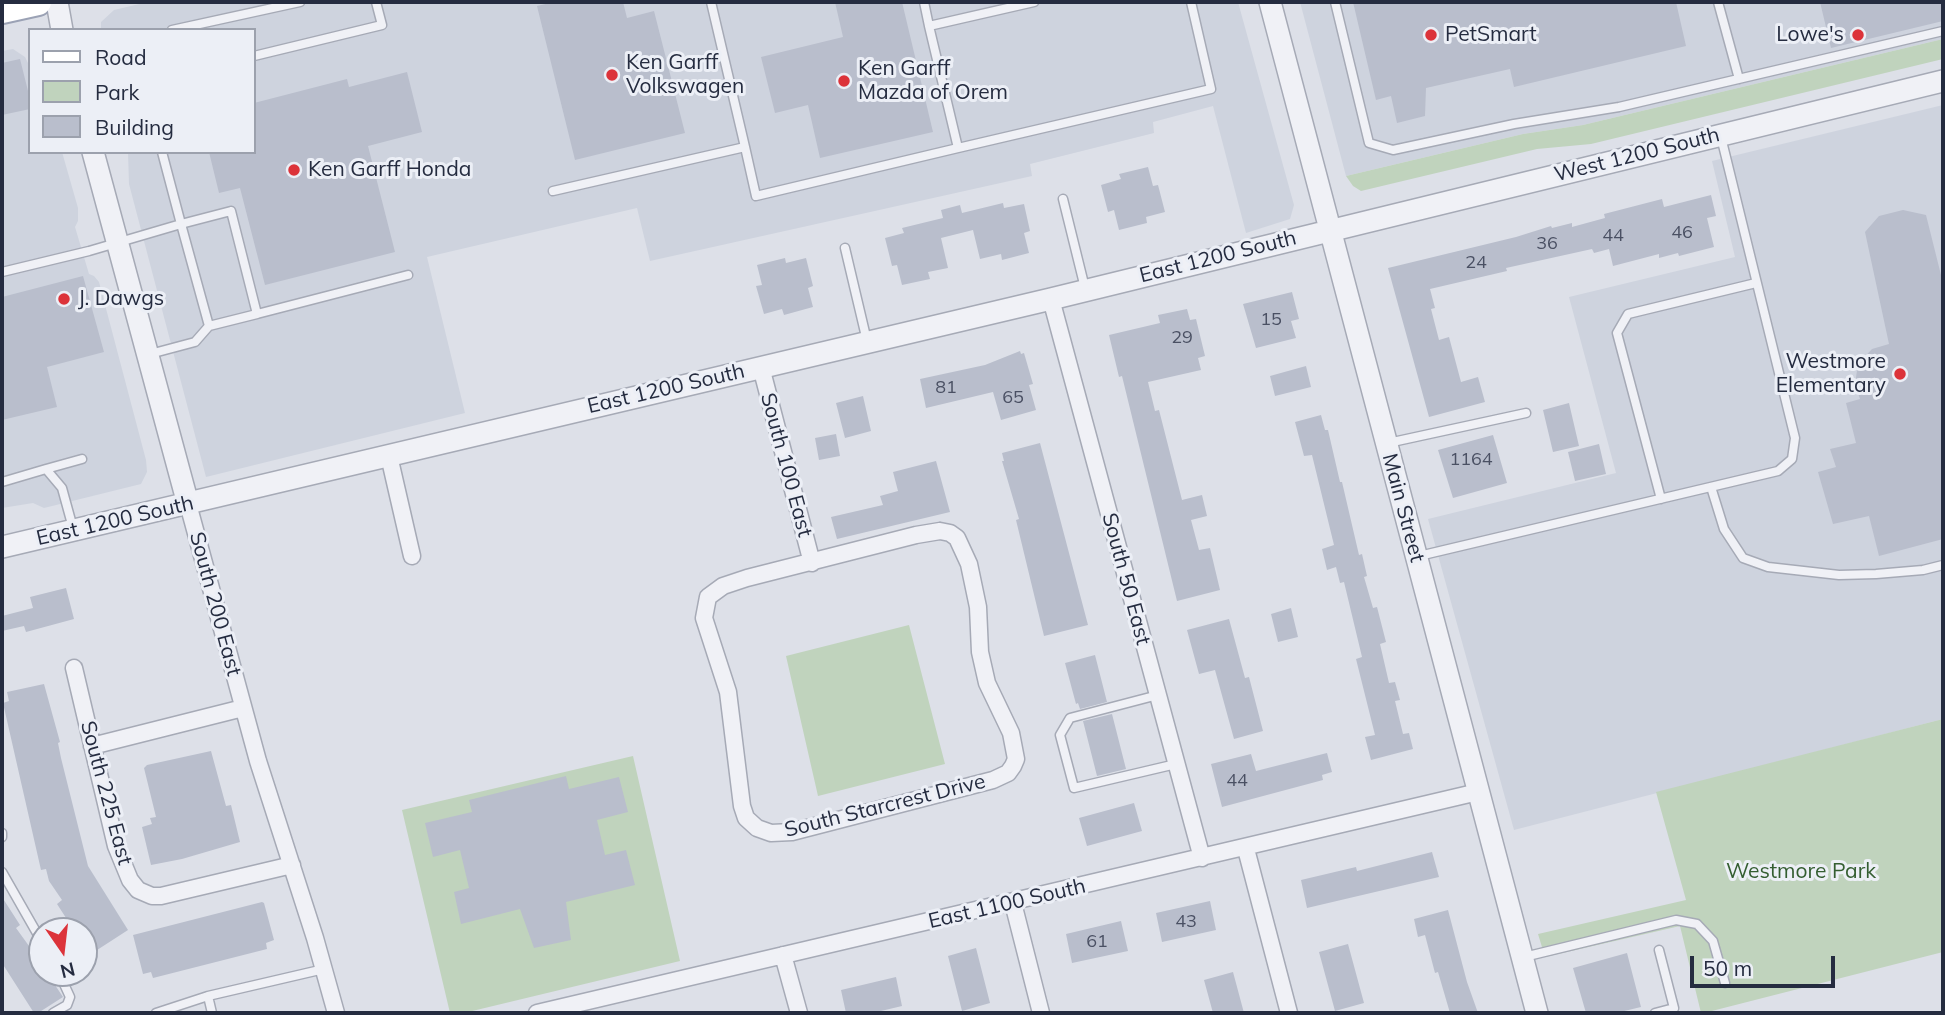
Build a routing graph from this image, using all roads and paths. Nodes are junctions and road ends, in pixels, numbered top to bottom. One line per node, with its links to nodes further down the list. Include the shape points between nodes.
1 (38, 2): 12 (main road)
2 (57, 2): 14 (street)
3 (300, 2): 15 (lane)
4 (376, 2): 17 (lane, via 382,25)
5 (711, 2): 21 (lane)
6 (924, 2): 13 (lane)
7 (1034, 2): 13 (lane)
8 (1191, 2): 22 (lane, via 1211,89)
9 (1270, 2): 28 (street, Main Street)
10 (1335, 2): 18 (lane, via 1369,143 1393,150)
11 (1718, 2): 18 (lane)
12 (2, 10)
13 (929, 26): 22 (lane)
14 (62, 28)
15 (181, 28)
16 (1943, 31): 18 (lane)
17 (256, 56)
18 (1739, 79)
19 (1943, 81): 20 (street, West 1200 South)
20 (1720, 135): 28 (street, West 1200 South); 33 (lane)
21 (744, 146): 22 (lane, via 756,196); 25 (lane)
22 (958, 148)
23 (94, 154): 29 (street, South 200 East)
24 (163, 154): 27 (lane)
25 (553, 191)
26 (1063, 199): 34 (lane)
27 (181, 224): 29 (lane); 36 (lane, via 231,211); 37 (lane)
28 (1330, 229): 34 (street, East 1200 South); 42 (street, Main Street)
29 (116, 243): 31 (lane); 39 (street, South 200 East)
30 (845, 248): 38 (lane)
31 (2, 272)
32 (408, 275): 36 (lane)
33 (1756, 283): 47 (lane, via 1795,438 1792,459 1778,471); 48 (lane, via 1628,314 1617,333)
34 (1085, 290): 35 (street, East 1200 South)
35 (1051, 299): 38 (street, East 1200 South); 57 (street, South 50 East)
36 (257, 314): 37 (lane)
37 (209, 326): 39 (lane, via 195,342)
38 (867, 342): 40 (street, East 1200 South)
39 (147, 355): 49 (street, South 200 East)
40 (761, 367): 43 (street, East 1200 South); 54 (street, South 100 East)
41 (1526, 413): 42 (lane)
42 (1386, 444): 53 (street, Main Street)
43 (389, 456): 49 (street, East 1200 South); 52 (street)
44 (82, 459): 45 (lane)
45 (46, 469): 46 (lane); 50 (lane, via 62,488)
46 (2, 482)
47 (1710, 487): 48 (lane); 55 (lane, via 1724,529 1743,558 1768,567 1839,576)
48 (1661, 499): 53 (lane)
49 (188, 504): 50 (street, East 1200 South); 58 (street, South 200 East)
50 (73, 530): 51 (street, East 1200 South)
51 (2, 547)
52 (412, 556)
53 (1416, 557): 61 (street, Main Street)
54 (812, 563): 54 (street, South Starcrest Drive, via 723,586 708,597 705,607 708,632 728,692 741,806 750,824 771,833 792,832 1008,773 1016,759 1015,749 987,683 978,607 969,564 957,538 940,531 916,535)
55 (1943, 565)
56 (74, 668): 59 (street, South 225 East)
57 (1158, 695): 60 (street, South 50 East); 60 (lane, via 1070,719 1060,735 1074,788)
58 (243, 708): 59 (street); 64 (street, South 200 East)
59 (92, 746): 64 (street, South 225 East, via 122,863 138,890 161,896)
60 (1176, 764): 63 (street, South 50 East)
61 (1478, 792): 62 (street, East 1100 South); 70 (street, Main Street)
62 (1246, 849): 63 (street, East 1100 South); 83 (street)
63 (1202, 858): 66 (street, East 1100 South)
64 (292, 865): 71 (street, South 200 East)
65 (2, 872): 67 (lane)
66 (1013, 903): 69 (street, East 1100 South); 82 (street)
67 (28, 918)
68 (1659, 950): 85 (lane, via 1674,1008)
69 (783, 955): 75 (street, East 1100 South); 81 (street)
70 (1521, 957): 72 (lane, via 1676,920 1696,924 1713,941); 84 (street, Main Street)
71 (324, 969): 74 (lane); 79 (street, South 200 East)
72 (1725, 984)
73 (65, 987): 76 (lane, via 68,1004)
74 (208, 996): 77 (lane); 78 (lane)
75 (562, 1010): 80 (street, East 1100 South)
76 (53, 1013)
77 (156, 1013)
78 (212, 1013)
79 (336, 1013)
80 (537, 1013)
81 (799, 1013)
82 (1041, 1013)
83 (1289, 1013)
84 (1537, 1013)
85 (1656, 1013)

